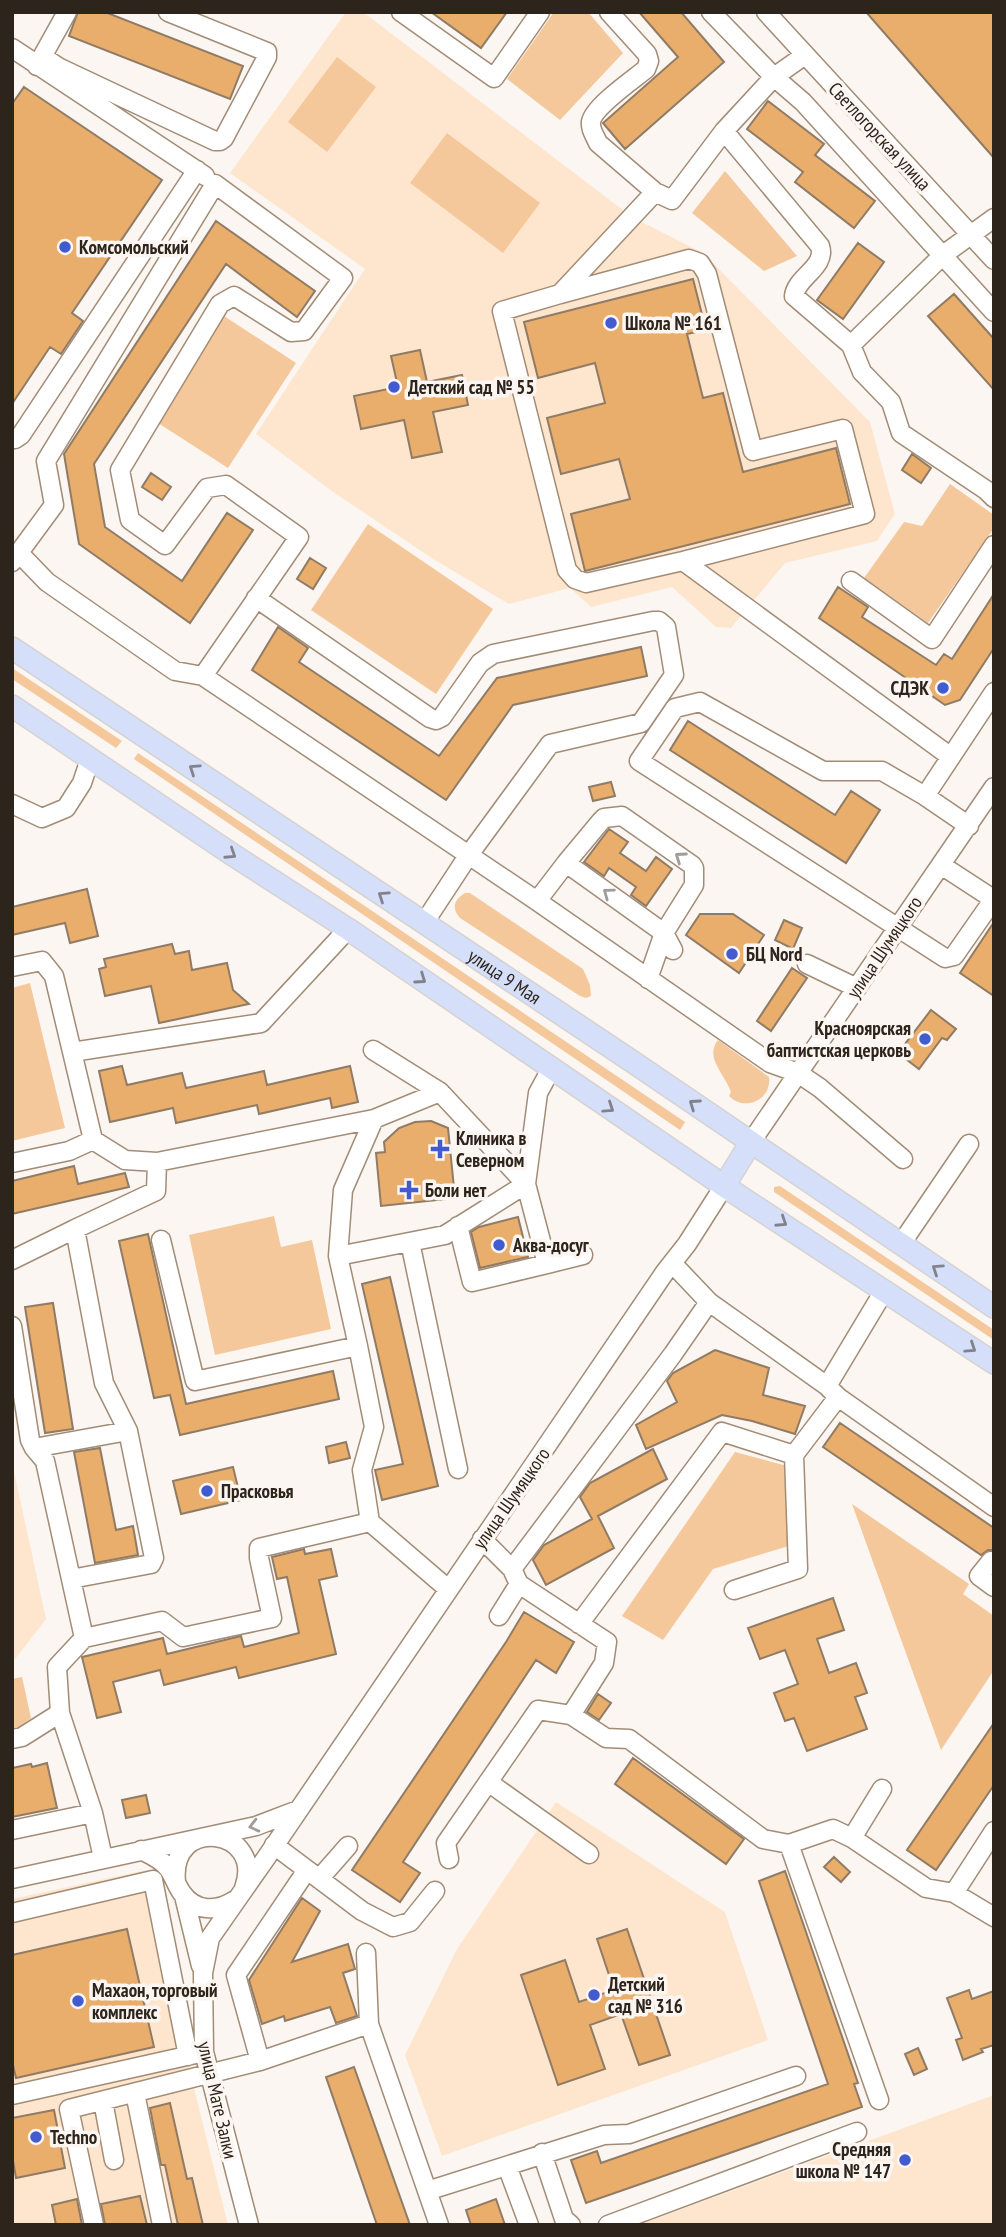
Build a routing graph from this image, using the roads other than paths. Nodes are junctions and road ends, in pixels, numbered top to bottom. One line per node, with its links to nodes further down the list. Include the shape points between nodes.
1 (67, 12): 10 (street)
2 (168, 12): 10 (street, via 267,52 220,141)
3 (401, 12): 4 (street, via 494,78)
4 (540, 12)
5 (609, 12): 15 (street, via 649,61 646,69 596,111 591,121 593,132 598,143)
6 (711, 12): 11 (street)
7 (766, 12): 9 (street, Светлогорская улица)
8 (13, 51): 10 (street)
9 (806, 55): 11 (street); 17 (street, Светлогорская улица)
10 (40, 61): 13 (street)
11 (774, 78): 12 (street); 18 (street, via 803,102)
12 (724, 131): 15 (street, via 672,200); 22 (street, via 820,246 820,260 794,296)
13 (197, 170): 14 (street); 23 (street, via 21,435)
14 (215, 184): 26 (street, via 46,461 54,505); 29 (street, via 343,278 304,331 291,332 234,296 220,304 120,470 130,520 164,545 207,488 226,485 299,537)
15 (655, 192): 20 (street)
16 (994, 218): 17 (street)
17 (972, 235): 18 (street); 19 (street, Светлогорская улица)
18 (943, 255): 21 (street); 22 (street)
19 (994, 260)
20 (560, 294): 27 (street, via 502,311 567,570 586,583); 27 (street, via 689,259 700,263 707,274 753,451 843,429 865,514)
21 (994, 312)
22 (851, 345): 24 (street, via 862,372 891,402 901,433)
23 (12, 439)
24 (991, 490)
25 (994, 545): 28 (street, via 932,639)
26 (16, 557): 31 (street, via 175,671)
27 (683, 561): 34 (street)
28 (851, 581)
29 (256, 598): 31 (street); 40 (street, via 436,720 480,663 493,654 653,621 663,623 674,675 641,723 550,744)
30 (12, 648): 44 (main road, улица 9 Мая, one-way to 30)
31 (203, 676): 40 (street)
32 (994, 692): 34 (street)
33 (12, 706): 35 (main road)
34 (951, 757): 37 (street)
35 (90, 759): 38 (street, via 82,783 66,807 42,818); 46 (main road, one-way to 46)
36 (994, 787): 39 (street, улица Шумяцкого)
37 (925, 796): 39 (street); 45 (street, via 882,771 823,771 700,702 675,708 639,761)
38 (12, 804)
39 (968, 826): 42 (street, улица Шумяцкого)
40 (468, 856): 43 (street); 44 (street)
41 (566, 863): 43 (street); 47 (street, one-way to 41); 47 (street, one-way to 41, via 694,885 692,865 618,816 601,821)
42 (941, 865): 45 (street, улица Шумяцкого); 45 (street, via 990,900 954,956 945,958)
43 (537, 901): 51 (street)
44 (424, 923): 60 (main road, улица 9 Мая, one-way to 44)
45 (897, 927): 52 (street, улица Шумяцкого)
46 (348, 929): 54 (street, via 261,1023); 55 (main road, one-way to 55)
47 (664, 933): 48 (street); 51 (street)
48 (673, 950)
49 (807, 964): 52 (street)
50 (12, 967): 54 (street, via 42,961 54,976)
51 (648, 979): 56 (street, via 770,1063)
52 (857, 988): 56 (street, улица Шумяцкого)
53 (373, 1050): 57 (street)
54 (72, 1052): 59 (street)
55 (551, 1069): 65 (street, via 538,1093); 66 (main road, one-way to 66)
56 (798, 1073): 60 (street, улица Шумяцкого); 62 (street)
57 (440, 1092): 58 (street); 65 (street)
58 (374, 1119): 63 (street); 73 (street, via 343,1190)
59 (93, 1140): 63 (street, via 125,1160); 64 (street, via 69,1151)
60 (751, 1142): 66 (main road); 71 (main road, улица 9 Мая)
61 (969, 1144): 71 (street)
62 (903, 1158)
63 (157, 1162): 68 (street, via 156,1191)
64 (12, 1163)
65 (526, 1184): 67 (street); 76 (street)
66 (724, 1186): 75 (street, улица Шумяцкого); 77 (main road, one-way to 77)
67 (458, 1226): 70 (street); 76 (street, via 472,1282)
68 (75, 1229): 74 (street); 84 (street, via 104,1383)
69 (161, 1240): 81 (street, via 194,1381)
70 (410, 1242): 73 (street); 87 (street)
71 (901, 1244): 79 (main road, улица 9 Мая, one-way to 71)
72 (583, 1255): 76 (street)
73 (338, 1256): 81 (street)
74 (12, 1260)
75 (672, 1263): 78 (street); 90 (street, улица Шумяцкого)
76 (547, 1264)
77 (884, 1291): 82 (main road, one-way to 82); 83 (street)
78 (709, 1302): 83 (street); 92 (street)
79 (994, 1307)
80 (12, 1326): 85 (street)
81 (358, 1346): 89 (street, via 374,1427 362,1470)
82 (994, 1363)
83 (832, 1391): 86 (street); 88 (street)
84 (128, 1432): 85 (street); 93 (street, via 154,1558 151,1564)
85 (34, 1448): 93 (street, via 45,1461)
86 (794, 1455): 96 (street, via 798,1569); 98 (street, via 722,1433)
87 (458, 1469)
88 (994, 1507)
89 (370, 1522): 95 (street); 99 (street, via 259,1548 272,1618 183,1637 162,1621)
90 (482, 1539): 92 (street); 95 (street, улица Шумяцкого)
91 (991, 1561): 94 (street, via 979,1576)
92 (516, 1577): 97 (street); 98 (street)
93 (71, 1579): 99 (street)
94 (994, 1587)
95 (448, 1589): 105 (street, улица Шумяцкого)
96 (734, 1590)
97 (499, 1616)
98 (579, 1624): 101 (street, via 607,1642 604,1663)
99 (84, 1638): 100 (street, via 57,1667)
100 (60, 1713): 102 (street); 106 (street)
101 (571, 1715): 103 (street, via 538,1710); 111 (street, via 606,1738 629,1740 763,1839)
102 (12, 1739)
103 (488, 1782): 115 (street); 117 (street, via 446,1843)
104 (882, 1789): 110 (street)
105 (298, 1810): 109 (street, one-way to 109, via 256,1826); 112 (street, улица Шумяцкого)
106 (93, 1812): 107 (street); 116 (street)
107 (12, 1830)
108 (994, 1831): 122 (street)
109 (208, 1835): 114 (street); 120 (street, via 181,1853 177,1862); 123 (street, via 229,1840 245,1857 247,1879)
110 (852, 1839): 111 (street, via 833,1829); 122 (street, via 926,1888)
111 (789, 1844): 135 (street)
112 (274, 1846): 118 (street); 123 (street, улица Шумяцкого)
113 (348, 1846): 118 (street)
114 (141, 1850): 116 (street); 120 (street, via 168,1868)
115 (589, 1854)
116 (103, 1858): 119 (street)
117 (449, 1859)
118 (313, 1875): 121 (street, via 393,1927 410,1922); 130 (street, via 236,1975)
119 (12, 1879)
120 (180, 1889): 123 (street, via 204,1908 227,1906); 127 (street)
121 (436, 1891)
122 (954, 1893): 125 (street)
123 (240, 1895): 127 (street, улица Шумяцкого, via 209,1938)
124 (12, 1913): 129 (street, via 153,1880)
125 (994, 1917)
126 (366, 1953): 128 (street)
127 (202, 1973): 129 (street, улица Мате Залки)
128 (369, 2024): 130 (street); 141 (street)
129 (196, 2054): 131 (street, улица Мате Залки); 134 (street)
130 (260, 2061): 131 (street)
131 (209, 2076): 133 (street); 144 (street, улица Мате Залки)
132 (796, 2076): 138 (street, via 629,2134 604,2134)
133 (135, 2093): 136 (street); 143 (street)
134 (12, 2095)
135 (879, 2100)
136 (103, 2101): 139 (street); 142 (street, via 69,2109)
137 (857, 2132): 148 (street)
138 (542, 2153): 140 (street); 147 (street, via 564,2219)
139 (114, 2160)
140 (507, 2165): 141 (street); 146 (street)
141 (427, 2191): 145 (street)
142 (94, 2225)
143 (162, 2225)
144 (249, 2225)
145 (439, 2225)
146 (529, 2225)
147 (571, 2225)
148 (608, 2225)

